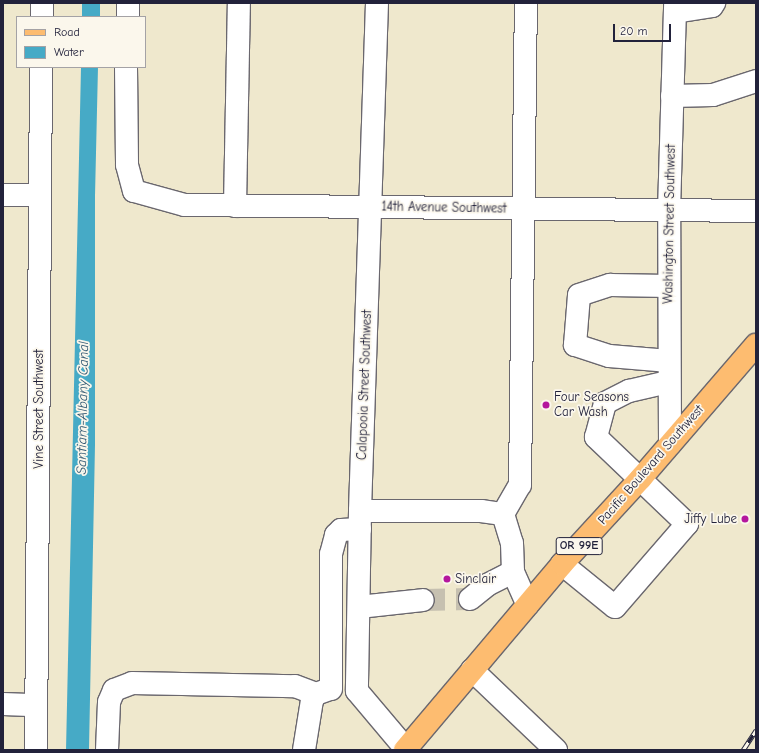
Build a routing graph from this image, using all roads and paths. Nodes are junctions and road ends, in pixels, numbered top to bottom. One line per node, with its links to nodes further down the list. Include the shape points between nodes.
1 (42, 3): 8 (street)
2 (128, 3): 9 (street)
3 (239, 3): 16 (street)
4 (378, 3): 17 (street, Calapooia Street Southwest)
5 (526, 3): 18 (street)
6 (714, 3): 7 (street, via 712,6)
7 (675, 8): 13 (street, Washington Street Southwest)
8 (42, 16)
9 (128, 16)
10 (41, 68): 15 (street, Vine Street Southwest)
11 (126, 68): 16 (street, 14th Avenue Southwest, via 127,165 134,191 185,205)
12 (756, 81): 13 (street, via 713,95)
13 (672, 96): 19 (street, Washington Street Southwest)
14 (3, 195): 15 (street)
15 (40, 195): 38 (street, Vine Street Southwest)
16 (235, 206): 17 (street, 14th Avenue Southwest)
17 (372, 207): 18 (street, 14th Avenue Southwest); 27 (street, Calapooia Street Southwest)
18 (521, 209): 19 (street, 14th Avenue Southwest); 26 (street, via 520,485)
19 (669, 211): 20 (street, 14th Avenue Southwest); 21 (street, Washington Street Southwest)
20 (756, 211)
21 (669, 286): 23 (street, Washington Street Southwest); 23 (street, via 610,285 579,295 575,345)
22 (756, 345): 24 (main road, Pacific Boulevard Southwest / OR 99E)
23 (668, 372): 24 (street, Washington Street Southwest); 25 (street, via 605,403 596,437)
24 (670, 444): 25 (main road, Pacific Boulevard Southwest / OR 99E)
25 (641, 478): 28 (main road, Pacific Boulevard Southwest / OR 99E); 28 (street, via 687,524 615,606)
26 (503, 514): 27 (street, via 481,511); 29 (street, via 512,543)
27 (360, 520): 33 (street, Calapooia Street Southwest); 36 (street, via 336,534 331,554)
28 (562, 564): 32 (main road, Pacific Boulevard Southwest / OR 99E)
29 (513, 572): 30 (street, via 487,585); 32 (street)
30 (470, 599)
31 (423, 600): 33 (street)
32 (528, 604): 34 (main road, Pacific Boulevard Southwest / OR 99E)
33 (359, 607): 35 (street, Calapooia Street Southwest)
34 (472, 670): 39 (main road, Pacific Boulevard Southwest / OR 99E); 43 (street)
35 (357, 691): 36 (street); 39 (street)
36 (324, 692): 41 (street, via 295,686 132,683 114,690 109,702); 42 (street, via 312,700)
37 (3, 704): 38 (street)
38 (36, 705): 40 (street, Vine Street Southwest)
39 (405, 749)
40 (36, 750)
41 (107, 750)
42 (304, 750)
43 (556, 750)

